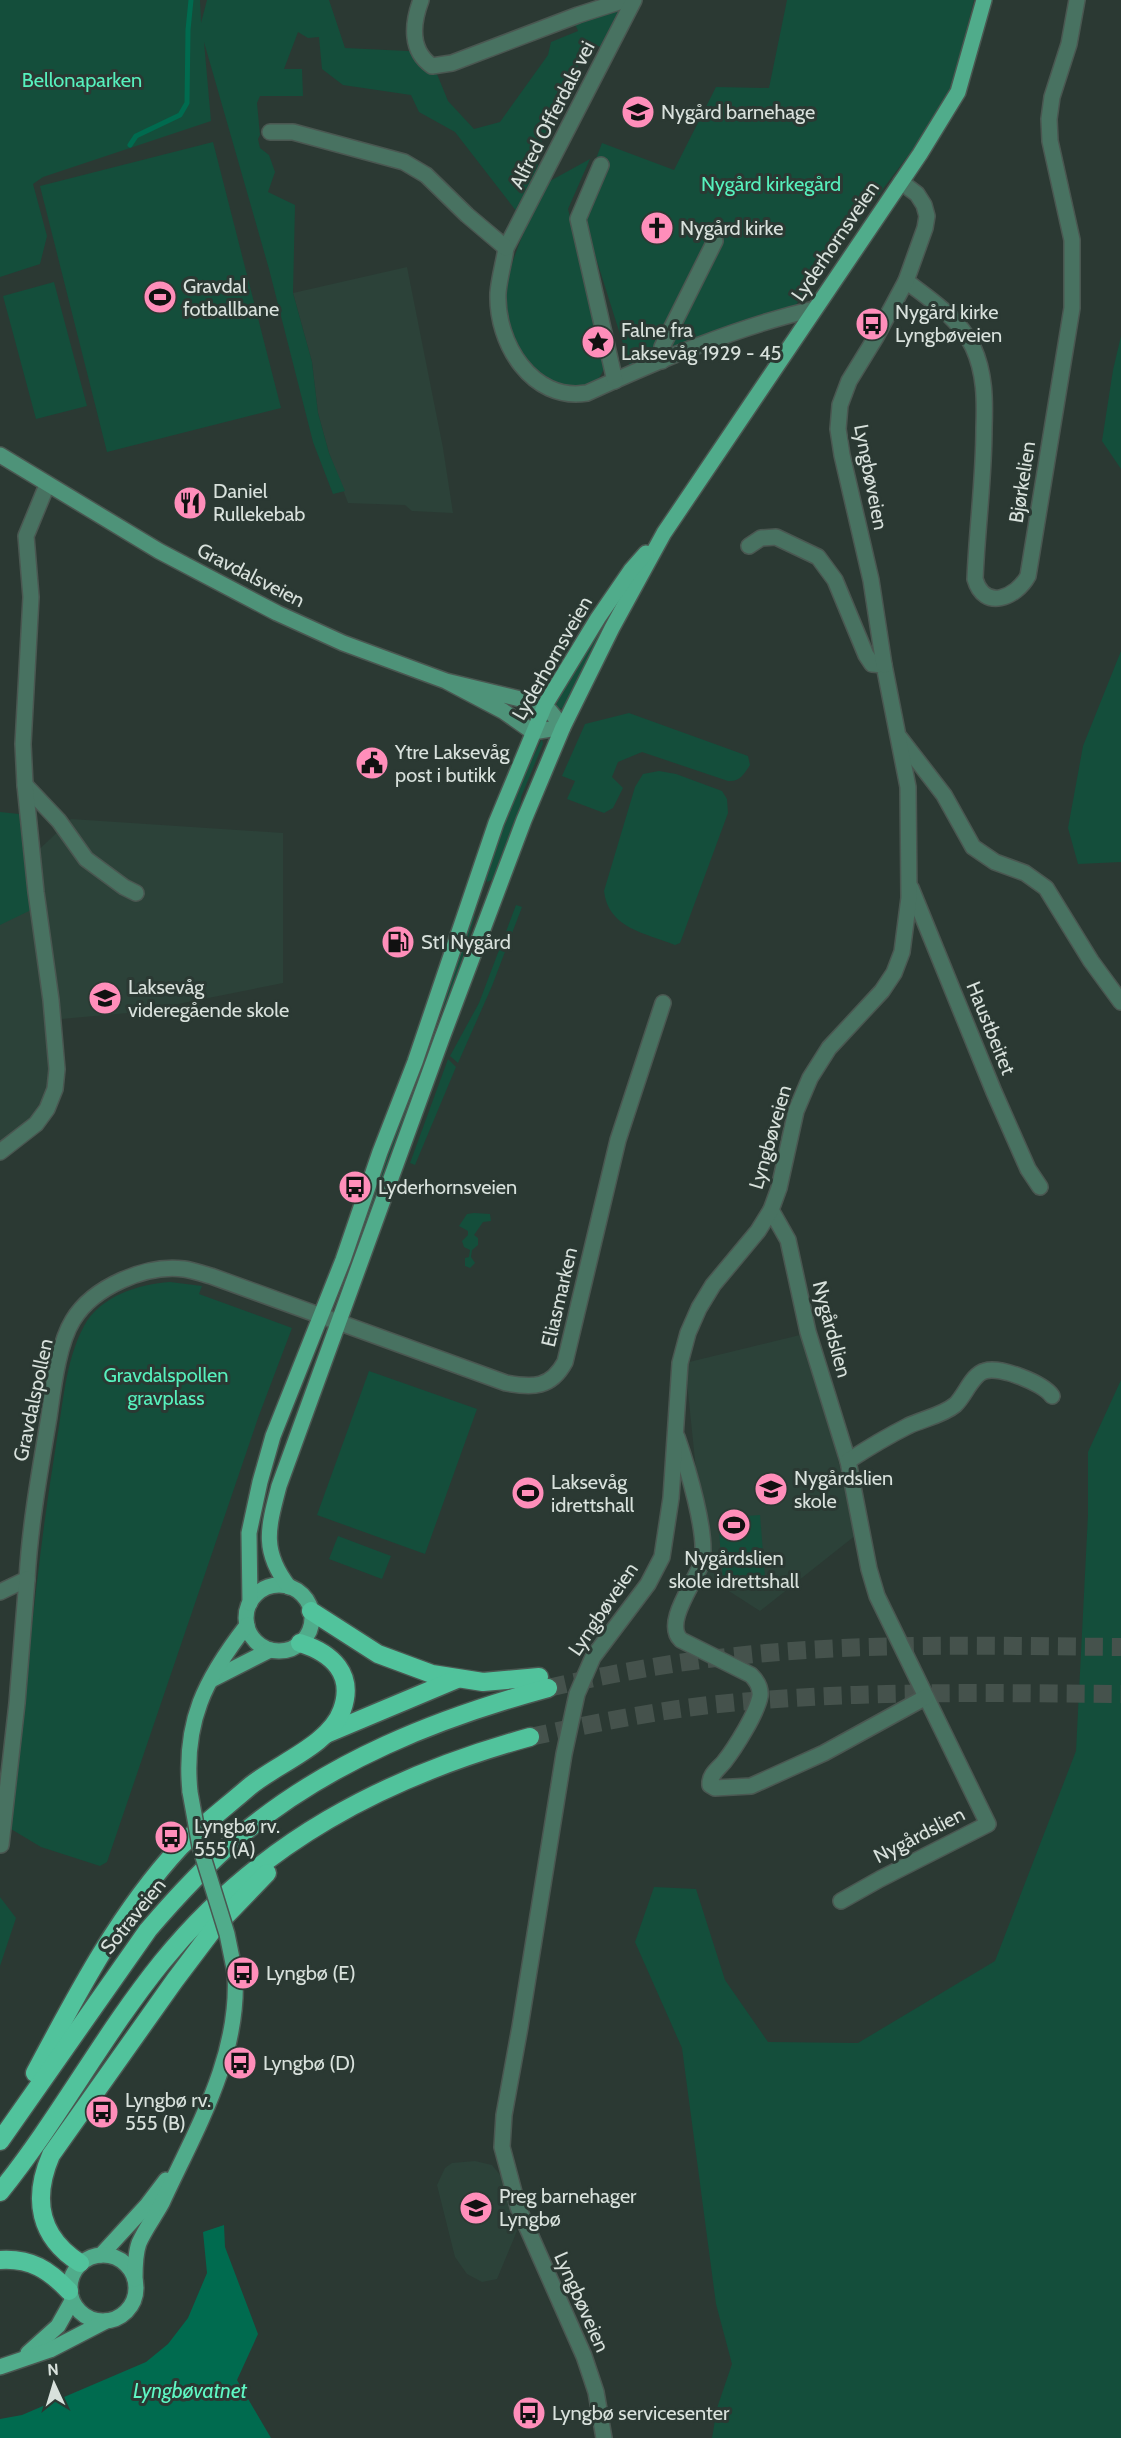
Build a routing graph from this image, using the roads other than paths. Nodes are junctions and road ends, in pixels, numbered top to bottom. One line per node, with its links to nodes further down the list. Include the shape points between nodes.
1 (421, 0): 2 (street, Alfred Offerdals vei, via 414,30 416,47 422,60 432,66 452,63)
2 (625, 0)
3 (634, 0): 10 (street, Alfred Offerdals vei)
4 (984, 0): 8 (main road, Lyderhornsveien, via 958,92)
5 (1077, 0): 11 (street, Bjørkelien, via 1049,118 1050,141 1072,240 1072,308 1028,576 1021,588 1009,595 984,595 975,579 984,472 985,393 981,367 959,326)
6 (270, 132): 10 (street, via 293,132 404,162 426,175)
7 (601, 165): 14 (street, via 578,219)
8 (901, 182): 11 (street, Lyngbøveien, via 917,194 927,216); 12 (main road, Lyderhornsveien)
9 (715, 241): 13 (street, via 662,347)
10 (506, 248): 14 (street, Alfred Offerdals vei, via 498,293 500,319 507,344 521,366 538,382 574,395)
11 (906, 280): 19 (street, Lyngbøveien, via 849,381 840,405 838,429 871,580)
12 (814, 309): 13 (street, Alfred Offerdals vei, via 776,318); 17 (main road, Lyderhornsveien)
13 (662, 361): 14 (street, Alfred Offerdals vei)
14 (615, 381)
15 (0, 455): 16 (main road, Gravdalsveien)
16 (46, 485): 20 (main road, Gravdalsveien, via 277,613 343,643); 25 (street, via 26,536 31,597 23,744)
17 (664, 533): 21 (main road, Lyderhornsveien, via 631,570); 22 (main road, Lyderhornsveien)
18 (748, 546): 19 (street, via 761,538 776,537 818,557 835,580 866,655 872,664)
19 (884, 665): 24 (street, Lyngbøveien)
20 (447, 681): 21 (main road, Gravdalsveien); 23 (main road, Gravdalsveien)
21 (545, 705): 22 (main road); 23 (main road, Lyderhornsveien)
22 (563, 727): 23 (main road); 34 (main road, Lyderhornsveien, via 524,820)
23 (533, 732): 33 (main road, Lyderhornsveien, via 496,823 415,1062)
24 (900, 738): 26 (street, Lyngbøveien, via 908,787); 28 (street, Lyngbøveien, via 944,795 973,847 1046,888)
25 (25, 785): 27 (street, via 59,821 86,859); 30 (street, via 57,1069 47,1109 36,1124)
26 (909, 882): 31 (street, Haustbeitet, via 994,1092); 32 (street, Lyngbøveien, via 907,925 894,973 829,1048 810,1078 796,1111)
27 (136, 893)
28 (1121, 1002)
29 (663, 1003): 34 (street, Eliasmarken, via 618,1140 565,1362 559,1373 537,1385 506,1383)
30 (0, 1152)
31 (1040, 1187)
32 (771, 1210): 36 (street, Lyngbøveien, via 699,1308 680,1363); 37 (street, Nygårdslien, via 788,1240 808,1332)
33 (319, 1316): 34 (street, Eliasmarken); 38 (street, Gravdalspollen, via 184,1269 146,1272 99,1293 72,1321 57,1370); 41 (main road, Lyderhornsveien, via 273,1436 260,1482 249,1533)
34 (338, 1323): 39 (main road, Lyderhornsveien, via 270,1517 270,1555)
35 (1052, 1396): 37 (street, via 1026,1379 987,1370 979,1373 954,1406 908,1426)
36 (675, 1428): 48 (street, via 700,1524 702,1563 679,1612 676,1635 751,1675 759,1684 760,1696 749,1722 710,1785 751,1786 824,1753); 65 (street, Lyngbøveien, via 671,1498 662,1557 648,1584 593,1657 577,1694 502,2137 518,2207 584,2356 596,2392)
37 (848, 1461): 48 (street, Nygårdslien, via 877,1596)
38 (27, 1579): 40 (street); 52 (street, Gravdalspollen)
39 (289, 1587): 41 (main road, via 267,1588); 42 (main road, via 299,1592)
40 (0, 1592)
41 (250, 1603): 43 (main road)
42 (311, 1611): 44 (main road, via 312,1623); 46 (highway, via 378,1654)
43 (247, 1625): 45 (main road, via 255,1640); 47 (main road)
44 (300, 1643): 45 (main road, via 286,1650); 49 (highway, via 324,1652 334,1660 344,1678 342,1712)
45 (270, 1650): 47 (main road)
46 (458, 1679): 49 (highway); 54 (highway, Sotraveien, via 543,1683 389,1743 333,1771 241,1835 148,1930)
47 (208, 1681): 55 (main road, bridge, via 196,1712 187,1762 200,1847 235,1972 235,2002 230,2042 215,2088)
48 (926, 1697): 53 (street, Nygårdslien, via 988,1824)
49 (325, 1735): 54 (highway, via 252,1785 164,1866 84,1981)
50 (531, 1737): 51 (highway, via 391,1786)
51 (292, 1842): 56 (highway, via 228,1893 162,1962); 59 (highway, via 215,1927 174,1980 51,2155 42,2182 46,2228 59,2247)
52 (1, 1845)
53 (841, 1901)
54 (0, 2139)
55 (182, 2158): 57 (main road, via 147,2205); 60 (main road, via 139,2244)
56 (0, 2192)
57 (101, 2255): 59 (main road); 60 (main road, via 122,2261)
58 (0, 2259): 61 (highway, via 32,2263 45,2269)
59 (81, 2263): 61 (main road, via 74,2271)
60 (135, 2279): 62 (main road, via 133,2302 117,2318)
61 (71, 2296): 62 (main road, via 84,2315); 63 (main road, via 58,2326)
62 (106, 2321): 63 (main road, via 50,2350)
63 (23, 2357): 64 (main road)
64 (0, 2367)
65 (604, 2438)

